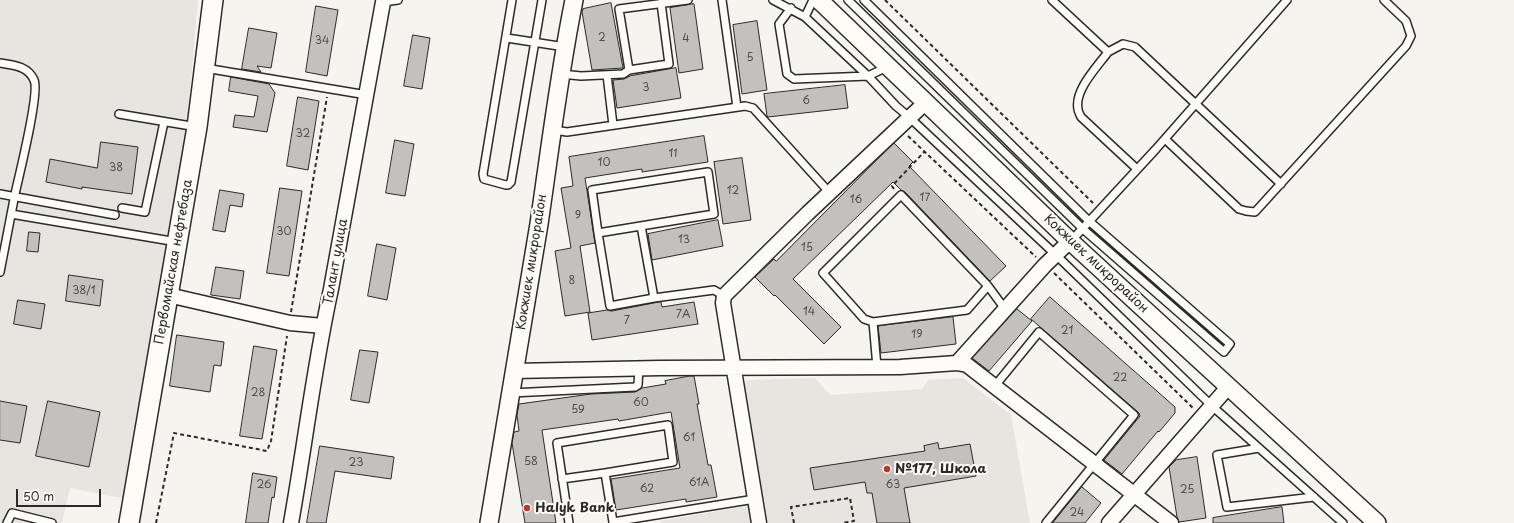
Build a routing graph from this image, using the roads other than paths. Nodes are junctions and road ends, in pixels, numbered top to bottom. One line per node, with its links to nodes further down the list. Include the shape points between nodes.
1 (213, 0): 26 (main road, Первомайская нефтебаза)
2 (398, 0): 16 (lane)
3 (512, 0): 20 (lane)
4 (542, 0): 21 (lane)
5 (574, 0): 22 (street, Кокжиек микрорайон)
6 (688, 0): 17 (lane)
7 (722, 0): 34 (lane)
8 (773, 0): 18 (lane)
9 (813, 0): 19 (lane)
10 (819, 0): 25 (street, Кокжиек микрорайон)
11 (848, 0): 52 (lane)
12 (864, 0): 50 (lane)
13 (1052, 0): 23 (lane)
14 (1287, 0): 33 (lane)
15 (1384, 0): 43 (lane, via 1406,21 1411,36 1406,46)
16 (383, 2): 31 (street, Талант улица)
17 (661, 3): 27 (lane, via 669,64); 27 (lane, via 619,9)
18 (791, 8): 19 (lane); 30 (lane, via 779,24 787,74 794,79)
19 (805, 17): 30 (lane)
20 (506, 38): 21 (lane); 21 (lane, via 483,174 484,179 506,185 511,182)
21 (536, 42): 22 (lane)
22 (565, 47): 28 (street, Кокжиек микрорайон)
23 (1108, 52): 33 (lane, via 1123,44 1135,47); 42 (lane, via 1085,83 1079,94 1077,108 1081,117)
24 (0, 63): 46 (lane, via 20,66 28,71 34,80 31,120)
25 (887, 67): 30 (lane); 32 (street, Кокжиек микрорайон)
26 (205, 68): 31 (lane); 39 (main road, Первомайская нефтебаза)
27 (629, 70): 29 (lane, via 623,74)
28 (561, 74): 29 (lane); 40 (street, Кокжиек микрорайон)
29 (607, 75): 38 (lane)
30 (868, 76): 36 (lane)
31 (367, 95): 64 (street, Талант улица)
32 (925, 103): 36 (street); 54 (street, Кокжиек микрорайон)
33 (1196, 104): 41 (lane); 43 (lane)
34 (737, 107): 38 (lane); 44 (lane, via 753,108)
35 (119, 114): 37 (lane)
36 (909, 117): 44 (street); 56 (lane)
37 (164, 122): 39 (lane); 47 (lane, via 145,212)
38 (613, 125): 40 (lane, via 567,132)
39 (197, 127): 55 (main road, Первомайская нефтебаза)
40 (554, 130): 69 (street, Кокжиек микрорайон)
41 (1165, 139): 42 (lane); 43 (lane, via 1240,209 1255,212)
42 (1137, 169): 50 (lane)
43 (1281, 184)
44 (829, 192): 60 (street)
45 (0, 194): 46 (lane)
46 (15, 197): 48 (lane); 49 (lane)
47 (122, 208)
48 (11, 214): 55 (lane); 57 (lane)
49 (115, 215)
50 (1089, 221): 52 (lane); 52 (lane, via 1230,344 1224,352)
51 (641, 226): 53 (lane); 53 (lane, via 714,214 708,172 592,190); 61 (lane)
52 (1083, 229): 54 (lane)
53 (598, 233): 61 (lane, via 610,306)
54 (1070, 241): 56 (street); 70 (street, Кокжиек микрорайон)
55 (178, 242): 59 (main road, Первомайская нефтебаза)
56 (1056, 254): 62 (street); 73 (lane)
57 (0, 272)
58 (988, 286): 62 (lane); 63 (lane, via 967,310); 63 (lane, via 901,196 823,273 864,318)
59 (168, 295): 64 (street, via 290,323); 84 (main road, Первомайская нефтебаза)
60 (724, 296): 61 (lane, via 714,290); 68 (street)
61 (654, 298)
62 (1005, 309): 65 (street)
63 (873, 322): 66 (lane)
64 (323, 326): 85 (street, Талант улица)
65 (957, 363): 66 (street); 71 (street, via 967,365)
66 (877, 367): 68 (street)
67 (639, 368): 68 (street); 69 (street); 72 (lane, via 638,385 635,387)
68 (733, 368): 80 (street)
69 (514, 371): 72 (street, Кокжиек микрорайон)
70 (1229, 386): 73 (street); 93 (street, Кокжиек микрорайон)
71 (994, 387): 75 (street); 75 (lane, via 1039,332 1134,415)
72 (511, 393): 86 (street, Кокжиек микрорайон)
73 (1212, 406): 74 (lane); 78 (street)
74 (1259, 448): 79 (lane); 79 (lane, via 1217,455 1227,508)
75 (1094, 464): 78 (street); 89 (lane)
76 (605, 473): 77 (lane); 77 (lane, via 673,462 668,425 557,443); 81 (lane, via 613,522)
77 (562, 479): 87 (lane)
78 (1133, 495): 90 (street); 91 (street)
79 (1314, 498): 92 (lane)
80 (755, 499): 81 (lane); 88 (street)
81 (628, 521)
82 (8, 523): 83 (lane, via 12,513)
83 (52, 523)
84 (129, 523)
85 (291, 523)
86 (489, 523)
87 (569, 523)
88 (758, 523)
89 (1046, 523)
90 (1109, 523)
91 (1171, 523)
92 (1343, 523)
93 (1377, 523)

